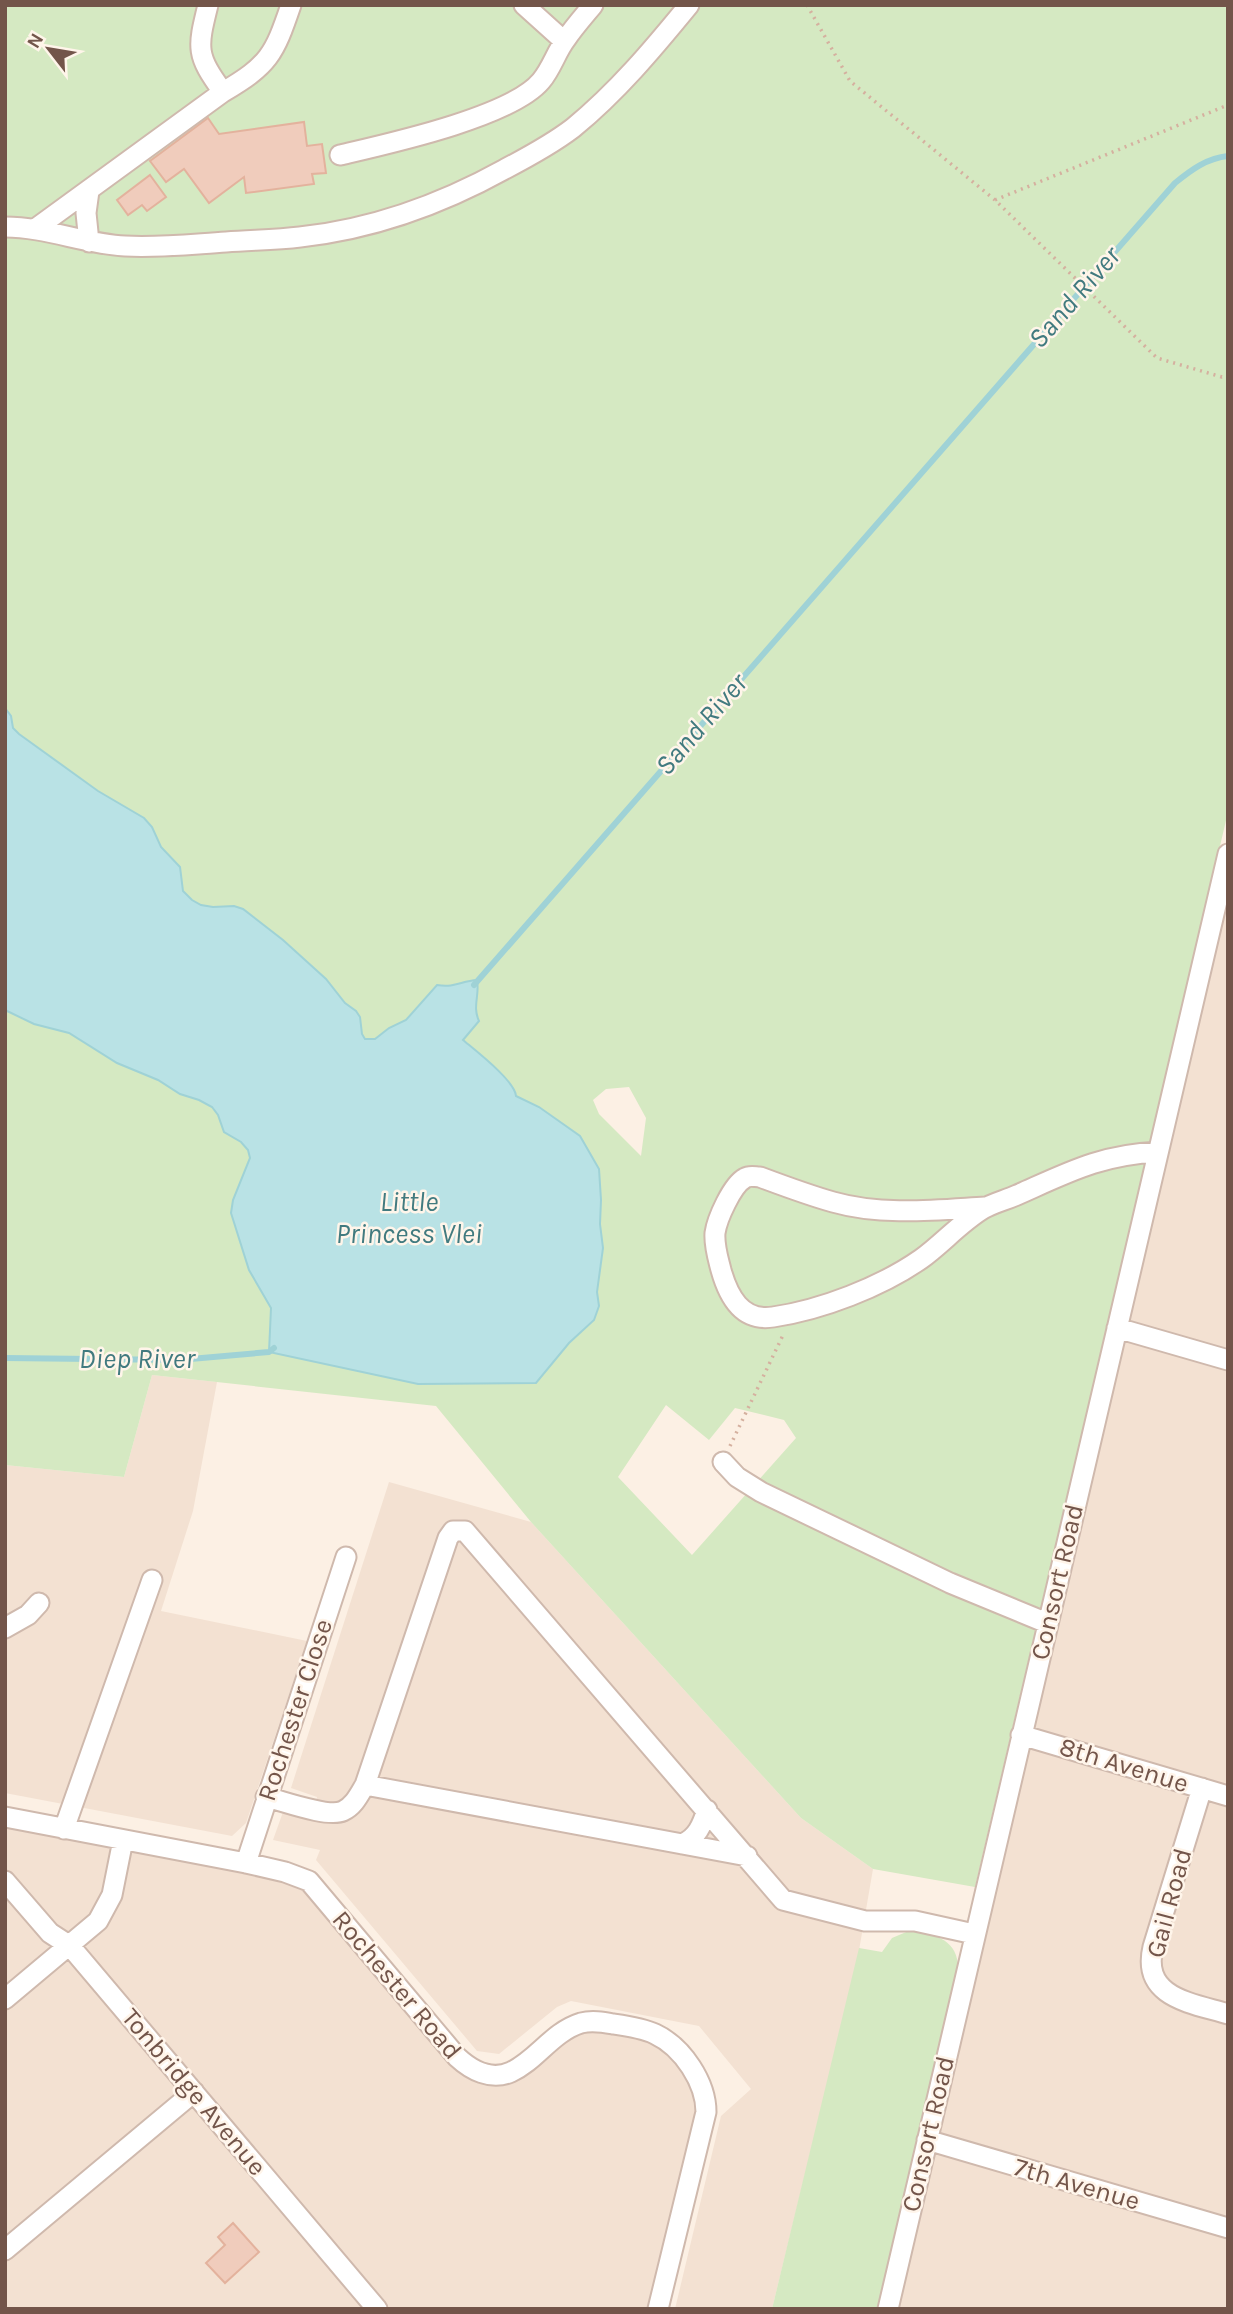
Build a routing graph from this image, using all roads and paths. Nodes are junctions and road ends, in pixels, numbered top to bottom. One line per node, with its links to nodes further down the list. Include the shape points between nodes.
1 (208, 5): 8 (street, via 201,56)
2 (291, 5): 8 (street, via 272,53 252,75)
3 (524, 5): 7 (street)
4 (593, 5): 7 (street)
5 (689, 5): 15 (street, via 641,64 570,130 461,193 412,213 300,237 151,246)
6 (807, 5): 12 (path, via 850,81)
7 (564, 41): 10 (street, via 540,83 490,112)
8 (223, 92): 11 (street)
9 (1228, 105): 12 (path)
10 (340, 155)
11 (89, 191): 14 (street); 15 (street)
12 (995, 200): 16 (path, via 1157,358)
13 (5, 227): 14 (street)
14 (35, 229): 15 (street)
15 (89, 242)
16 (1228, 376)
17 (1228, 855): 18 (street, Consort Road)
18 (1220, 926): 19 (street, Consort Road)
19 (1158, 1152): 20 (street, via 1108,1157); 22 (street, Consort Road)
20 (985, 1207): 21 (street, via 891,1277); 21 (street, via 928,1212 872,1208 835,1203 760,1177 746,1177 732,1193 715,1234 725,1285 731,1299 750,1314 771,1318)
21 (794, 1312): 24 (path)
22 (1117, 1328): 23 (street); 28 (street, Consort Road)
23 (1228, 1360)
24 (723, 1462): 28 (street, via 737,1477 772,1497 950,1583)
25 (346, 1557): 34 (street, Rochester Close)
26 (152, 1580): 37 (street)
27 (39, 1603): 29 (street)
28 (1047, 1623): 30 (street, Consort Road)
29 (5, 1628)
30 (1021, 1735): 32 (street, 8th Avenue); 43 (street, Consort Road)
31 (365, 1786): 34 (street, via 342,1812 328,1813); 35 (street, via 448,1538 459,1530 466,1531); 39 (street)
32 (1202, 1788): 33 (street, 8th Avenue); 46 (street, Gail Road, via 1153,1947 1151,1967 1159,1985 1173,1997)
33 (1228, 1796)
34 (266, 1797): 41 (street, Rochester Close)
35 (707, 1810): 39 (street, via 698,1832); 40 (street)
36 (5, 1817): 37 (street, Rochester Road)
37 (64, 1829): 38 (street, Rochester Road)
38 (123, 1840): 41 (street, Rochester Road); 44 (street, via 106,1907 93,1927)
39 (682, 1844): 40 (street)
40 (747, 1856): 43 (street, via 783,1900 865,1921 915,1921)
41 (246, 1863): 52 (street, Rochester Road, via 312,1884 457,2057 478,2072 510,2072 561,2032 589,2021 654,2033 679,2053 701,2085 706,2112)
42 (5, 1881): 44 (street, Tonbridge Avenue, via 50,1933)
43 (974, 1934): 48 (street, Consort Road)
44 (70, 1946): 45 (street); 47 (street, Tonbridge Avenue)
45 (5, 1999)
46 (1228, 2014)
47 (194, 2092): 50 (street); 51 (street, Tonbridge Avenue)
48 (927, 2140): 49 (street, 7th Avenue); 53 (street, Consort Road)
49 (1228, 2228)
50 (5, 2250)
51 (377, 2309)
52 (658, 2309)
53 (888, 2309)

